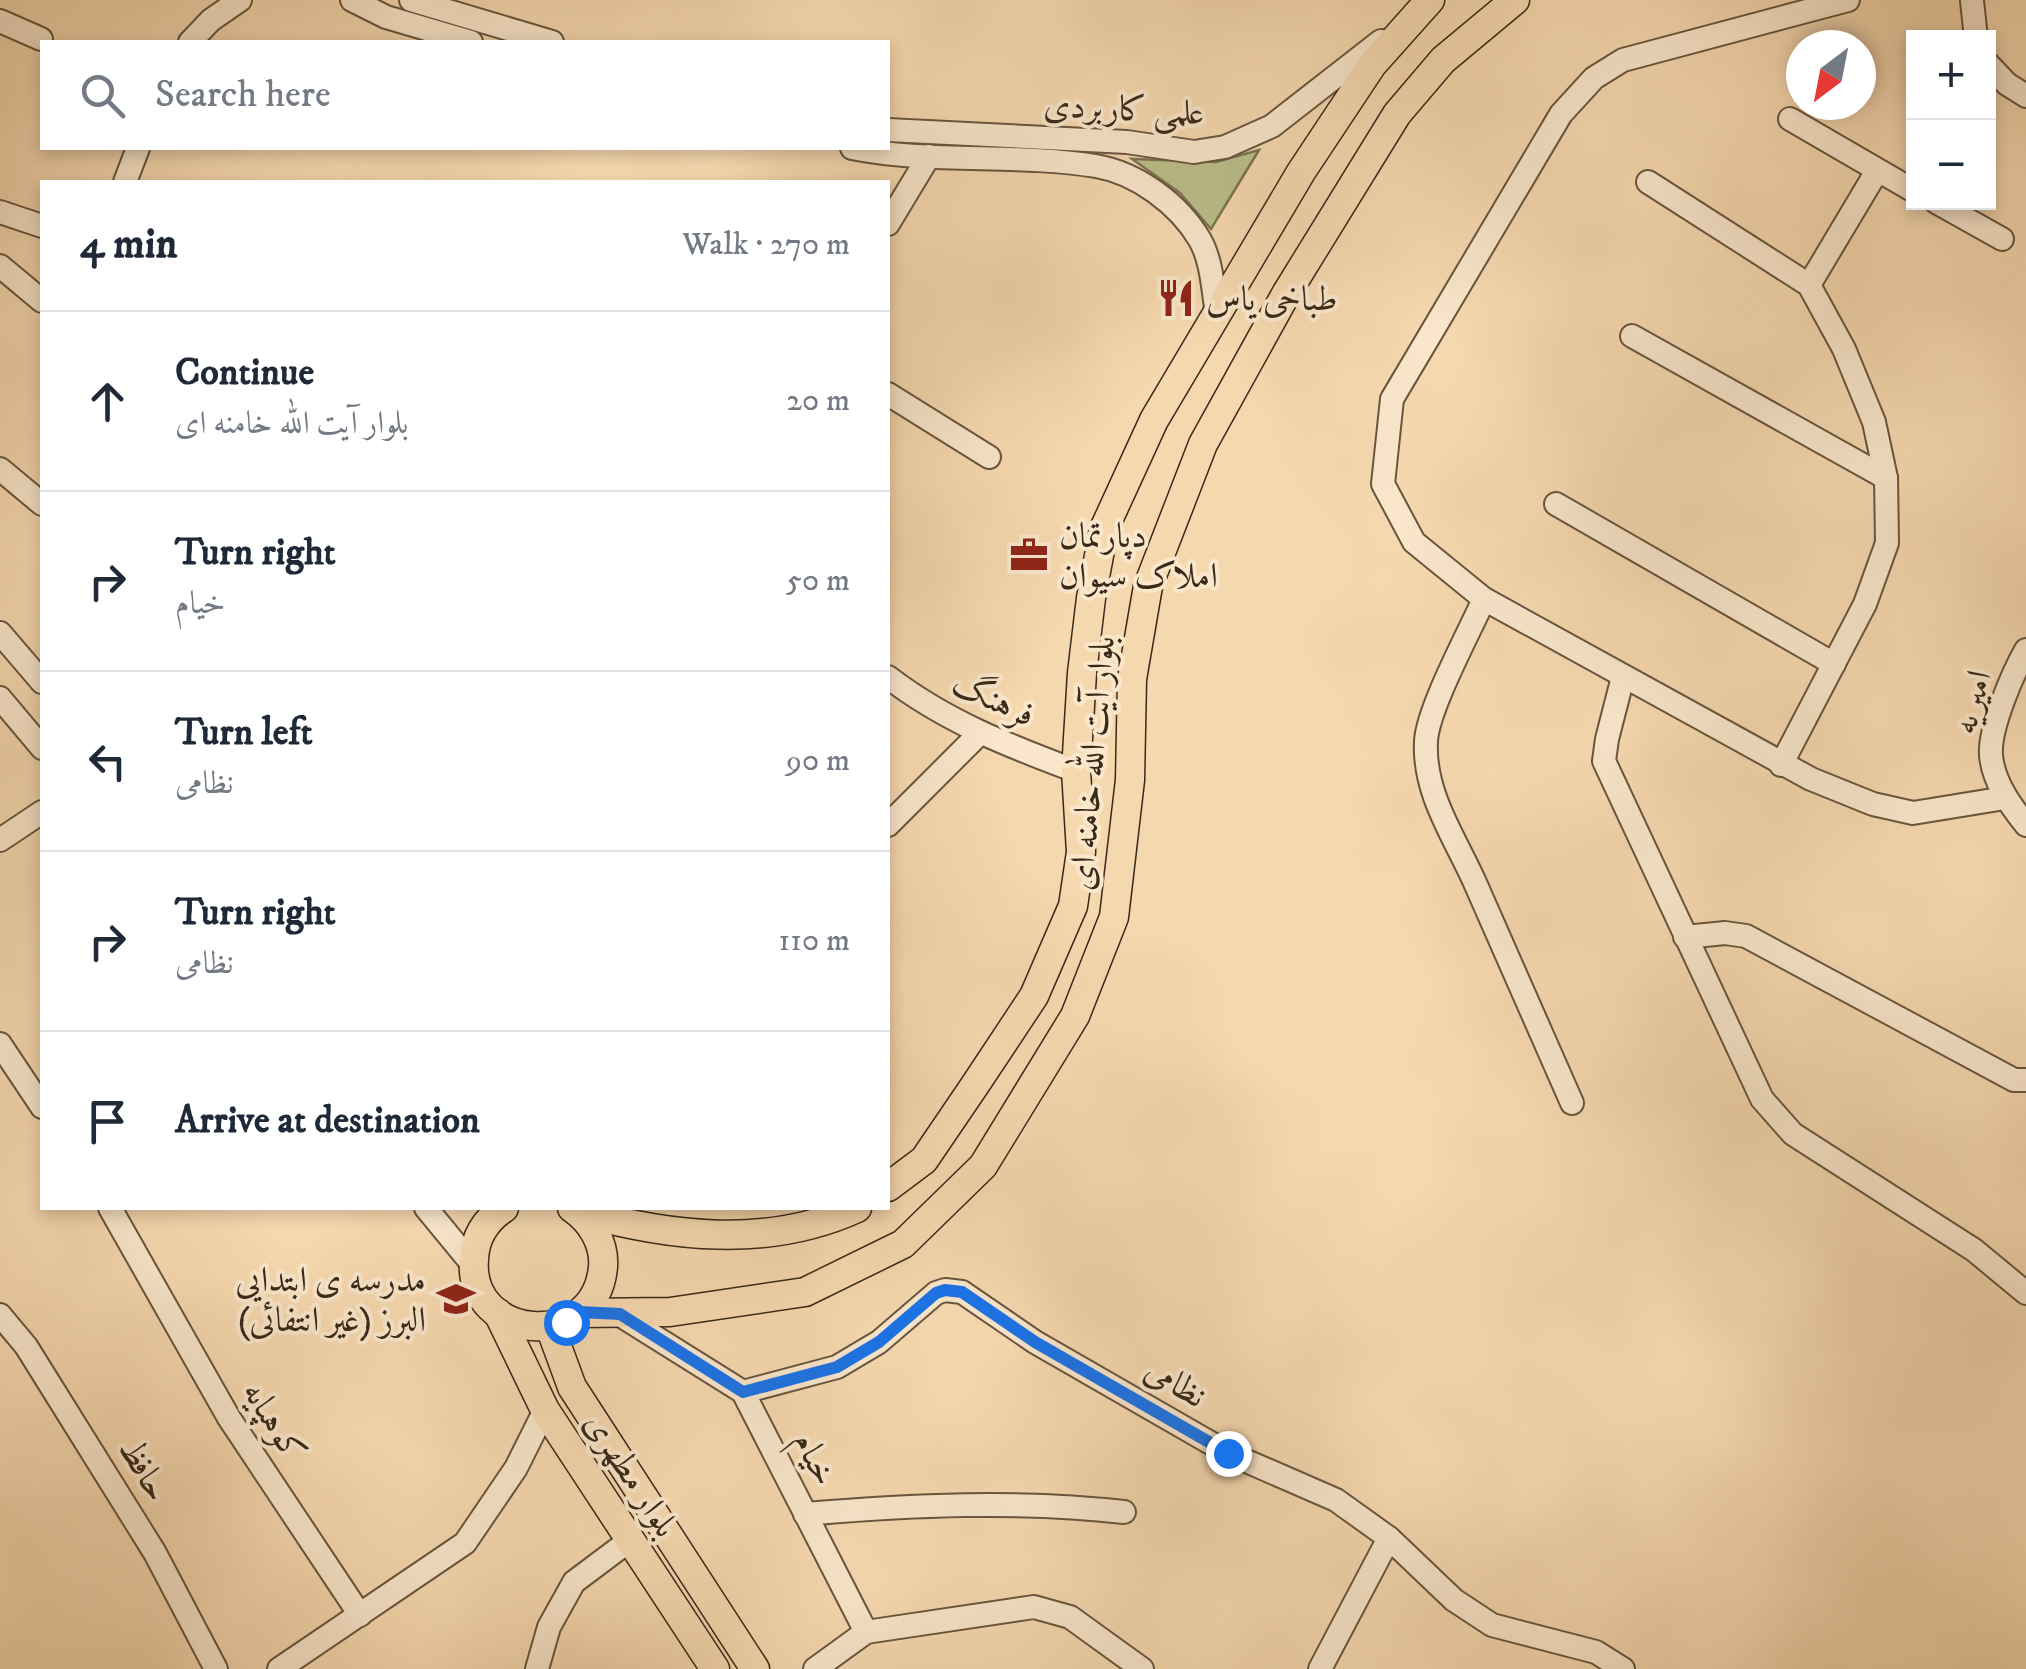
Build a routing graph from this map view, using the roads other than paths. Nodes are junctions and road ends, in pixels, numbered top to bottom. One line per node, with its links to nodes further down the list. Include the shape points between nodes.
1 (240, 0): 12 (street)
2 (352, 0): 13 (street)
3 (410, 0): 14 (street)
4 (1430, 0): 18 (street, علمی کاربردی, via 1272,126 1225,147 1194,152 1128,142); 34 (main road, بلوار آیت الله خامنه ای, via 1372,65)
5 (1515, 0): 75 (main road, بلوار آیت الله خامنه ای, via 1444,60 1397,114 1204,444 1148,586 1132,680 1130,780 1114,917 1075,1016 983,1166 904,1244 805,1292)
6 (1848, 0): 42 (street, via 1623,60 1594,78 1561,114 1392,400 1384,484 1414,542)
7 (1948, 0): 8 (street)
8 (1973, 1): 10 (street)
9 (0, 22): 11 (street)
10 (1975, 30)
11 (40, 39)
12 (192, 40)
13 (464, 40)
14 (545, 40)
15 (1996, 72): 16 (street)
16 (2026, 96)
17 (1792, 120): 22 (street)
18 (890, 130)
19 (137, 150): 23 (street)
20 (872, 150): 21 (street, علمی کاربردی)
21 (930, 156): 28 (street); 34 (street, علمی کاربردی, via 1099,166 1143,184 1169,202 1200,240)
22 (1877, 171): 25 (street); 32 (street)
23 (126, 180)
24 (1648, 182): 32 (street)
25 (1906, 186)
26 (1951, 210): 30 (street)
27 (0, 212): 29 (street)
28 (890, 221)
29 (40, 225)
30 (2002, 238)
31 (0, 266): 33 (street)
32 (1809, 286): 39 (street, via 1874,422)
33 (40, 299)
34 (1217, 314): 53 (main road, بلوار آیت الله خامنه ای, via 1154,420 1104,528 1088,617)
35 (1632, 336): 39 (street)
36 (890, 395): 37 (street)
37 (990, 456)
38 (0, 468): 40 (street)
39 (1886, 478): 45 (street, via 1886,543)
40 (40, 502)
41 (1556, 504): 45 (street)
42 (1484, 599): 46 (street); 63 (street, via 1432,717 1428,767 1441,816)
43 (0, 633): 48 (street)
44 (2026, 650): 54 (street, امیریه, via 1991,755)
45 (1834, 664): 52 (street)
46 (1623, 677): 52 (street); 59 (street, via 1604,762)
47 (890, 679): 50 (street, فرهنگ)
48 (40, 680)
49 (0, 698): 51 (street)
50 (979, 734): 53 (street, فرهنگ); 56 (street)
51 (40, 746)
52 (1781, 765): 54 (street, via 1873,804 1913,813)
53 (1076, 772): 64 (main road, بلوار آیت الله خامنه ای, via 1081,852 1073,906 1034,996 924,1160)
54 (2005, 798): 57 (street, امیریه)
55 (40, 813): 58 (street)
56 (890, 823)
57 (2026, 825)
58 (0, 840)
59 (1685, 937): 61 (street, via 1746,936 2014,1080); 72 (street, via 1762,1099 1780,1121 1974,1250)
60 (0, 1044): 62 (street)
61 (2026, 1080)
62 (40, 1104)
63 (1572, 1104)
64 (890, 1185)
65 (111, 1210): 84 (street, کوهپایه, via 229,1418)
66 (428, 1210): 71 (street)
67 (502, 1210): 71 (main road, via 482,1230)
68 (575, 1210): 73 (main road, via 591,1225 603,1261 593,1298)
69 (577, 1210): 70 (main road, via 638,1228 719,1235 788,1230)
70 (853, 1210)
71 (473, 1265): 74 (main road, بلوار مطهری, via 476,1284)
72 (2026, 1293)
73 (580, 1312): 75 (main road, بلوار آیت الله خامنه ای); 77 (main road)
74 (498, 1314): 77 (main road); 79 (main road, بلوار مطهری)
75 (620, 1314): 78 (street)
76 (0, 1315): 86 (street, حافظ, via 155,1553)
77 (550, 1327): 90 (main road, بلوار مطهری, via 572,1386)
78 (743, 1392): 81 (street, خیام); 82 (street, نظامی, via 837,1367 879,1342 936,1293 962,1292 1035,1342 1228,1453 1336,1500)
79 (545, 1410): 83 (main road, بلوار مطهری); 84 (street, via 466,1543)
80 (1124, 1512): 81 (street, via 904,1506)
81 (805, 1514): 85 (street, خیام)
82 (1389, 1538): 93 (street); 94 (street, نظامی, via 1454,1600 1492,1625 1596,1652)
83 (630, 1540): 88 (street, via 574,1582 548,1627); 89 (main road, بلوار مطهری)
84 (360, 1614): 87 (street)
85 (866, 1632): 91 (street); 92 (street, via 1034,1607 1070,1618)
86 (216, 1669)
87 (279, 1669)
88 (537, 1669)
89 (714, 1669)
90 (755, 1669)
91 (815, 1669)
92 (1142, 1669)
93 (1320, 1669)
94 (1622, 1669)

